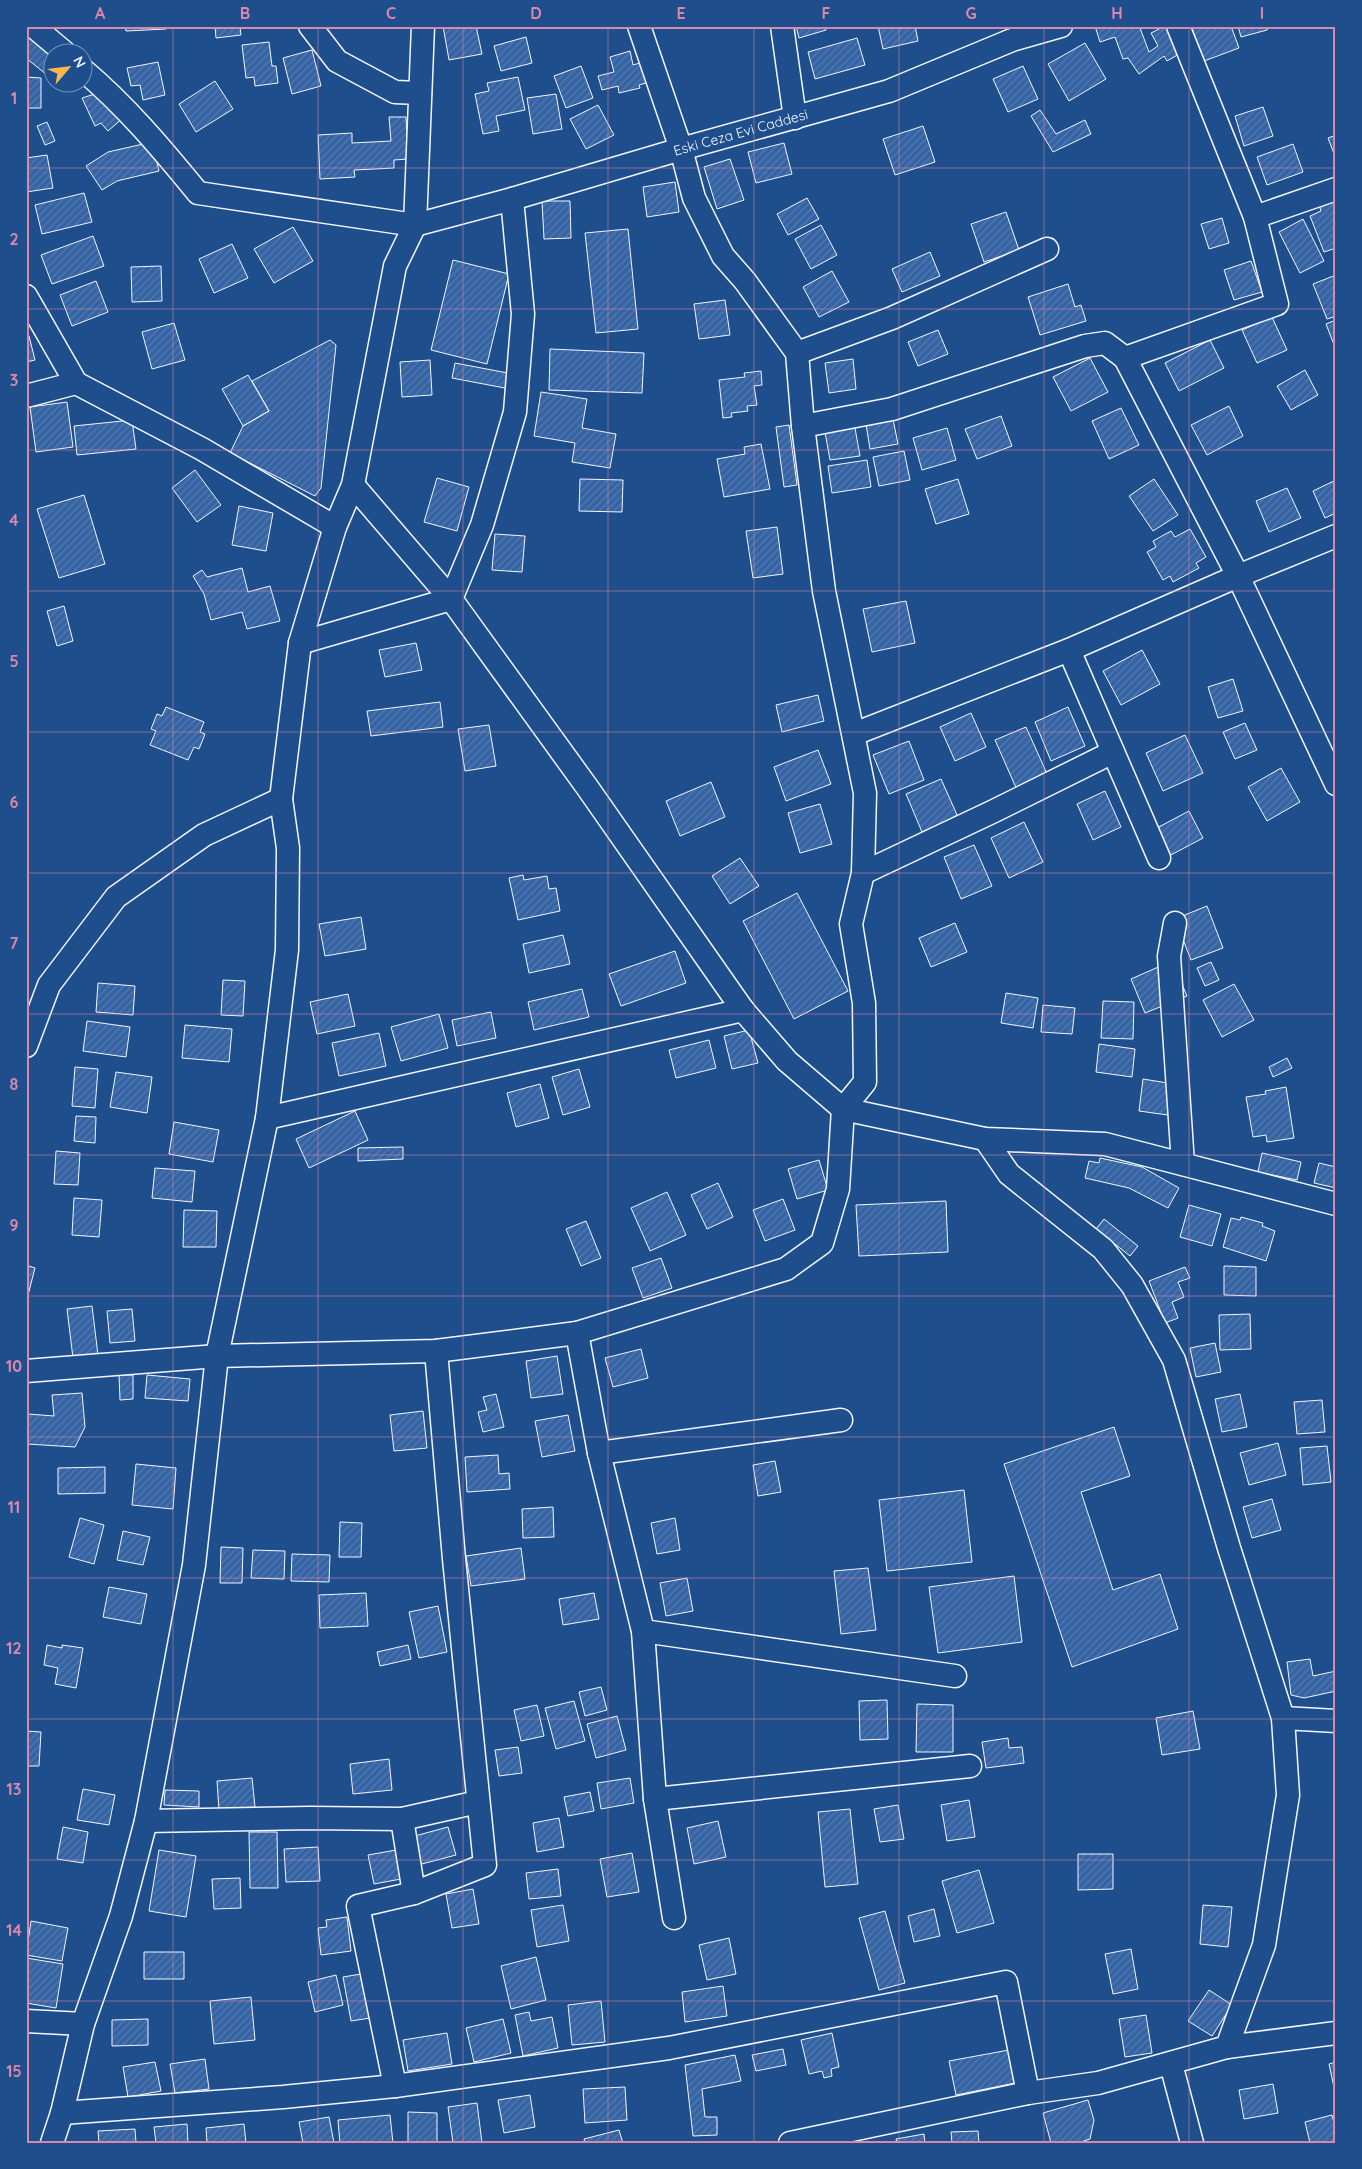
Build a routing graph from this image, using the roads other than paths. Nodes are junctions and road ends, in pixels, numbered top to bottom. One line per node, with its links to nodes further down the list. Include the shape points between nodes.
1 (33, 26): 8 (street)
2 (310, 26): 10 (street, via 337,61 395,92)
3 (423, 26): 10 (street)
4 (639, 26): 12 (street)
5 (782, 26): 11 (street)
6 (1061, 26): 11 (street, Eski Ceza Evi Caddesi, via 1012,40 889,90)
7 (1178, 26): 15 (street)
8 (52, 42)
9 (92, 77): 16 (street, via 153,137 198,193)
10 (420, 93): 16 (street)
11 (796, 118): 12 (street, Eski Ceza Evi Caddesi)
12 (680, 149): 14 (street, Eski Ceza Evi Caddesi); 19 (street, via 694,198 723,256)
13 (1336, 189): 15 (street)
14 (512, 199): 16 (street, Eski Ceza Evi Caddesi); 28 (street, via 523,314 515,412 482,525)
15 (1255, 217): 20 (street, via 1277,304)
16 (415, 225): 24 (street, via 395,266)
17 (1047, 249): 19 (street, via 892,318)
18 (26, 296): 21 (street)
19 (797, 353): 23 (street)
20 (1126, 358): 23 (street, via 1105,343 1085,346 892,409); 27 (street)
21 (76, 383): 22 (street); 25 (street, via 202,449)
22 (26, 396)
23 (803, 426): 31 (street, via 824,591)
24 (353, 485): 25 (street); 28 (street)
25 (335, 527): 29 (street)
26 (1336, 536): 27 (street)
27 (1238, 576): 30 (street); 33 (street)
28 (451, 599): 29 (street); 40 (street, via 588,787)
29 (300, 642): 34 (street)
30 (1069, 650): 31 (street); 32 (street)
31 (854, 734): 36 (street, via 865,793)
32 (1113, 752): 35 (street); 36 (street)
33 (1336, 784)
34 (281, 798): 38 (street, via 204,835 116,898); 43 (street, via 288,848 287,950)
35 (1159, 858)
36 (863, 873): 42 (street, via 851,924 864,1003 865,1082)
37 (1175, 923): 45 (street, via 1170,956)
38 (49, 985): 39 (street); 41 (street)
39 (26, 991)
40 (743, 1010): 42 (street, via 787,1061); 43 (street)
41 (26, 1046)
42 (843, 1109): 44 (street); 47 (street, via 838,1189 822,1243 786,1269)
43 (267, 1118): 49 (street)
44 (985, 1139): 45 (street, via 1105,1144); 55 (street, via 1008,1174 1103,1250 1132,1285 1174,1360)
45 (1183, 1164): 46 (street)
46 (1336, 1204)
47 (577, 1333): 48 (street); 52 (street)
48 (436, 1351): 49 (street); 59 (street)
49 (217, 1356): 50 (street); 61 (street, via 194,1565)
50 (26, 1371)
51 (841, 1420): 52 (street)
52 (599, 1452): 53 (street)
53 (643, 1631): 54 (street); 58 (street)
54 (955, 1676)
55 (1283, 1718): 56 (street); 67 (street, via 1288,1796 1264,1945)
56 (1336, 1721)
57 (970, 1766): 58 (street)
58 (656, 1799): 63 (street)
59 (478, 1802): 60 (street); 62 (street, via 485,1865)
60 (402, 1819): 61 (street); 62 (street)
61 (146, 1821): 65 (street, via 121,1916)
62 (414, 1893): 69 (street, via 358,1906)
63 (674, 1918)
64 (26, 2021): 65 (street)
65 (83, 2024): 71 (street)
66 (1336, 2034): 67 (street)
67 (1227, 2047): 68 (street)
68 (1171, 2064): 70 (street, via 1098,2084); 74 (street)
69 (395, 2086): 70 (street, via 669,2048 1006,1982); 71 (street)
70 (1028, 2093): 73 (street)
71 (62, 2113): 72 (street)
72 (52, 2143)
73 (790, 2143)
74 (1192, 2143)

